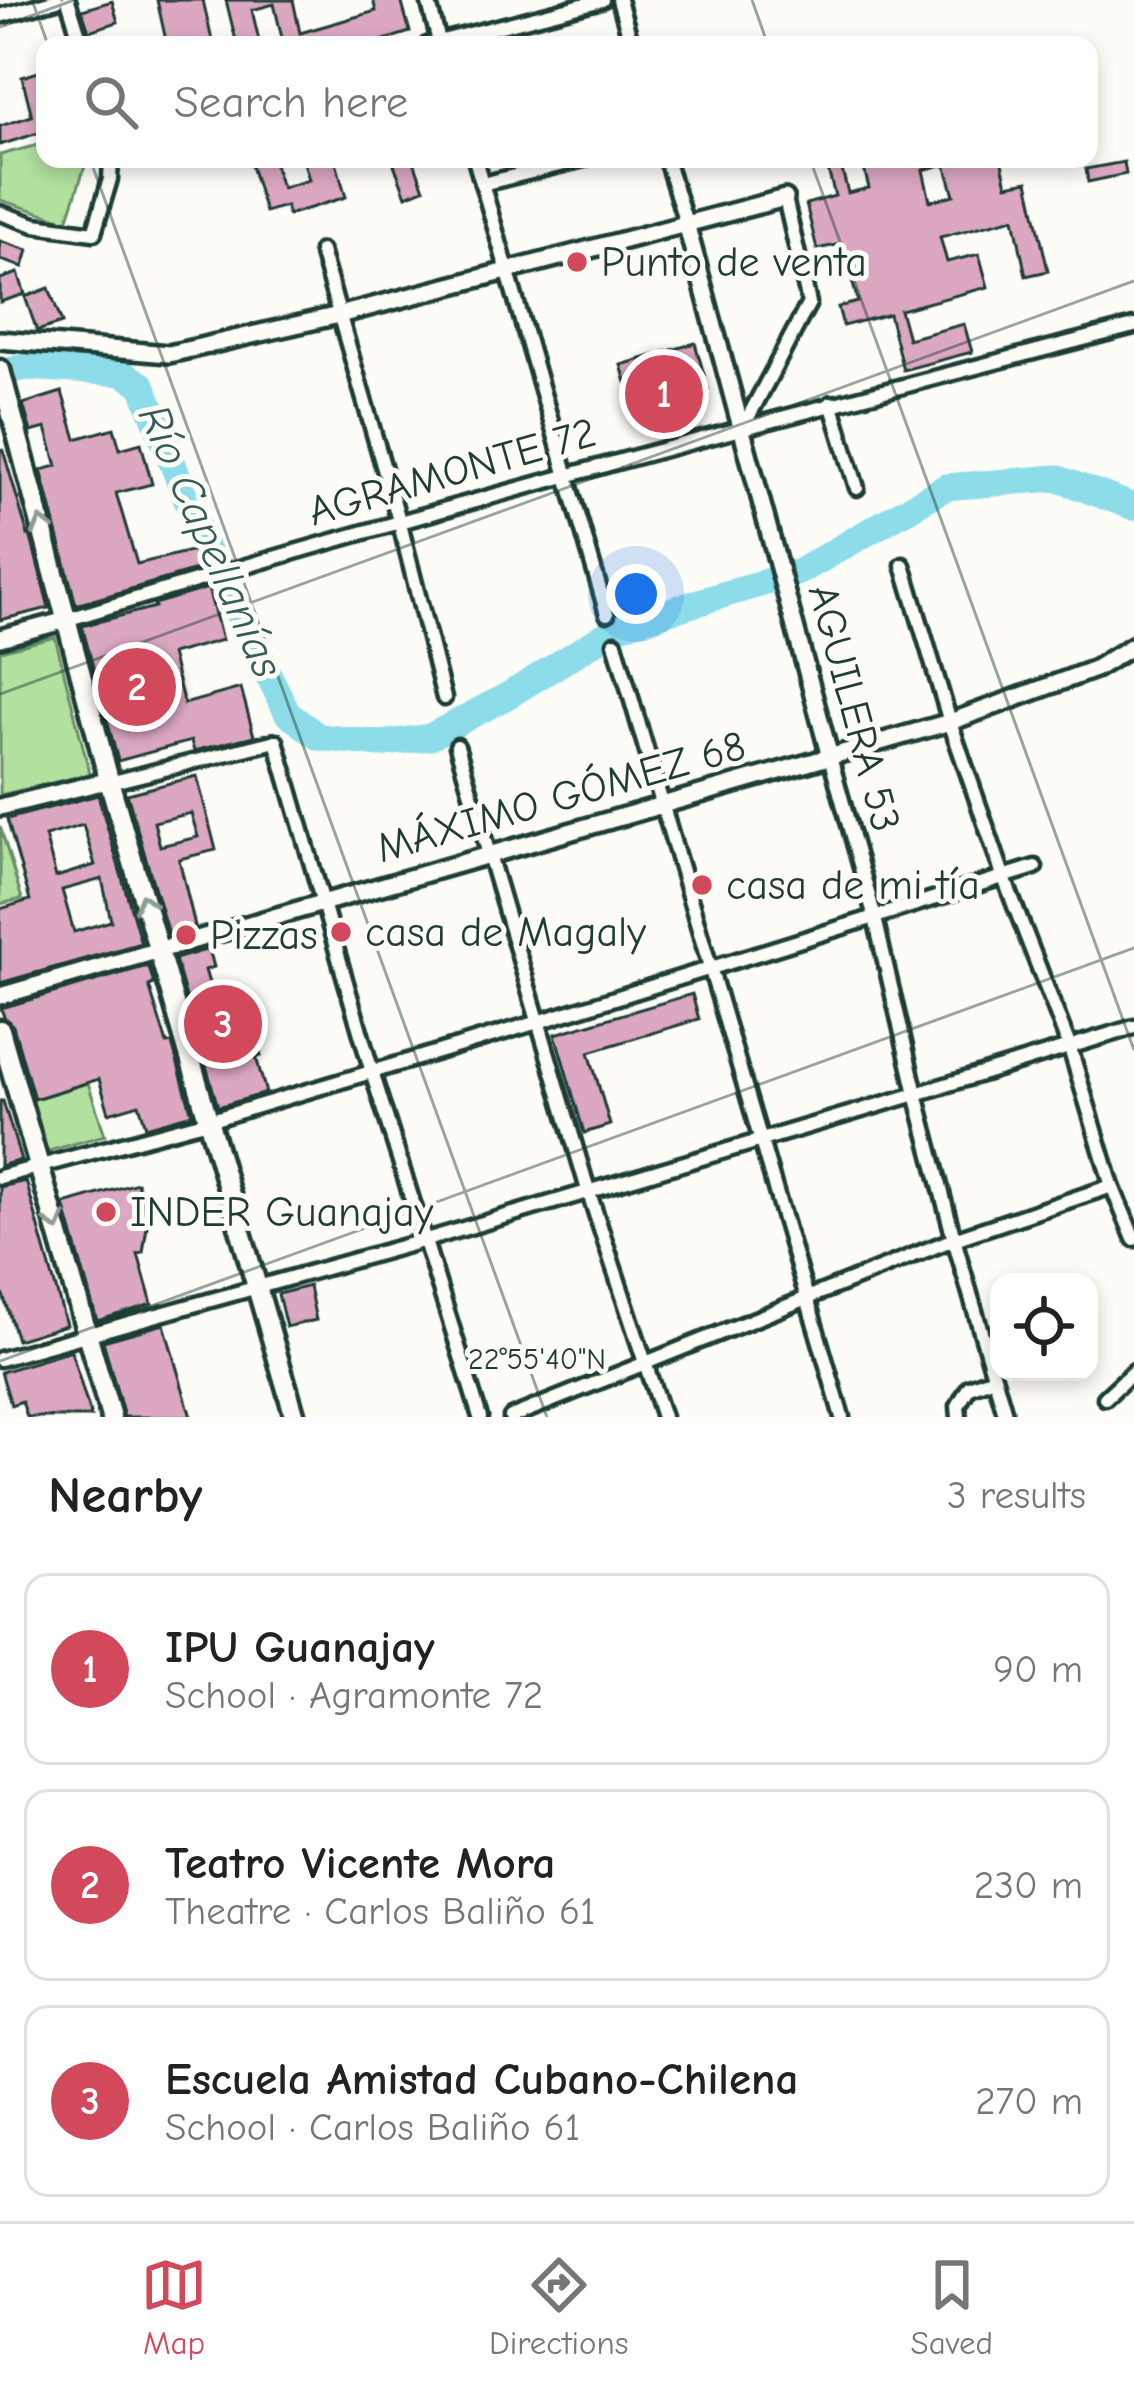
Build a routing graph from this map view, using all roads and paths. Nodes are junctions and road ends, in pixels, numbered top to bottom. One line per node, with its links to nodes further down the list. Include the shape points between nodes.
1 (56, 0): 6 (street)
2 (68, 0): 7 (street)
3 (428, 0): 8 (street)
4 (602, 0): 9 (street)
5 (619, 0): 10 (street)
6 (0, 16)
7 (79, 36)
8 (435, 36)
9 (466, 36)
10 (629, 36)
11 (111, 168): 17 (street, via 94,233)
12 (478, 168): 15 (street)
13 (547, 168): 15 (street)
14 (669, 168): 18 (street, AGUILERA 53)
15 (482, 184): 20 (street)
16 (785, 198): 18 (street); 26 (street, via 809,303)
17 (0, 213)
18 (686, 224): 20 (street); 26 (street, AGUILERA 53)
19 (321, 251): 21 (street)
20 (507, 271): 21 (street); 27 (street)
21 (340, 315): 23 (street, via 169,354); 29 (street)
22 (1134, 326): 25 (street, AGRAMONTE 72)
23 (0, 340)
24 (0, 370): 32 (main road, one-way to 24)
25 (831, 403): 26 (street, AGRAMONTE 72); 28 (street)
26 (742, 429): 27 (street, AGRAMONTE 72); 39 (street, AGUILERA 53)
27 (567, 477): 29 (street, AGRAMONTE 72); 31 (street)
28 (857, 488)
29 (400, 524): 32 (street, AGRAMONTE 72); 36 (street)
30 (903, 565): 37 (street)
31 (607, 614)
32 (63, 621): 33 (street, AGRAMONTE 72); 40 (main road)
33 (0, 638)
34 (615, 644): 41 (street)
35 (1134, 645): 37 (street, MÁXIMO GÓMEZ 68, via 1095,669)
36 (444, 698)
37 (950, 722): 39 (street, MÁXIMO GÓMEZ 68); 45 (street)
38 (457, 746): 43 (street)
39 (830, 757): 41 (street, MÁXIMO GÓMEZ 68); 47 (street, AGUILERA 53)
40 (111, 782): 42 (street); 46 (street, via 276,741); 48 (main road, one-way to 40)
41 (663, 805): 43 (street, MÁXIMO GÓMEZ 68); 49 (street)
42 (0, 807)
43 (489, 856): 46 (street, MÁXIMO GÓMEZ 68); 51 (street)
44 (1035, 867): 45 (street)
45 (1004, 878): 47 (street); 54 (street)
46 (323, 904): 48 (street, MÁXIMO GÓMEZ 68); 55 (street)
47 (875, 918): 49 (street); 56 (street, AGUILERA 53)
48 (158, 951): 50 (street, MÁXIMO GÓMEZ 68); 57 (main road)
49 (710, 968): 51 (street); 58 (street)
50 (0, 996)
51 (538, 1022): 55 (street); 62 (street)
52 (1134, 1027): 54 (street)
53 (0, 1030): 59 (main road)
54 (1070, 1048): 56 (street); 61 (street)
55 (372, 1072): 57 (street); 66 (street)
56 (916, 1094): 58 (street); 64 (street, AGUILERA 53)
57 (208, 1121): 59 (street); 67 (main road)
58 (760, 1139): 62 (street); 68 (street)
59 (39, 1166): 60 (street); 69 (main road, one-way to 69)
60 (0, 1177)
61 (1112, 1186): 63 (street); 64 (street)
62 (588, 1190): 66 (street); 71 (street)
63 (1127, 1203): 65 (street)
64 (954, 1239): 68 (street); 72 (street, AGUILERA 53)
65 (1134, 1239)
66 (425, 1240): 67 (street); 79 (street)
67 (258, 1286): 69 (street); 78 (main road)
68 (807, 1298): 71 (street); 82 (street)
69 (88, 1336): 70 (street); 77 (main road)
70 (0, 1359)
71 (647, 1363): 80 (street); 81 (street)
72 (990, 1364)
73 (1134, 1371): 76 (street)
74 (990, 1379): 83 (street, via 969,1387)
75 (995, 1381): 84 (street, AGUILERA 53)
76 (1105, 1398)
77 (111, 1417)
78 (295, 1417)
79 (480, 1417)
80 (512, 1417)
81 (663, 1417)
82 (842, 1417)
83 (959, 1417)
84 (1006, 1417)

